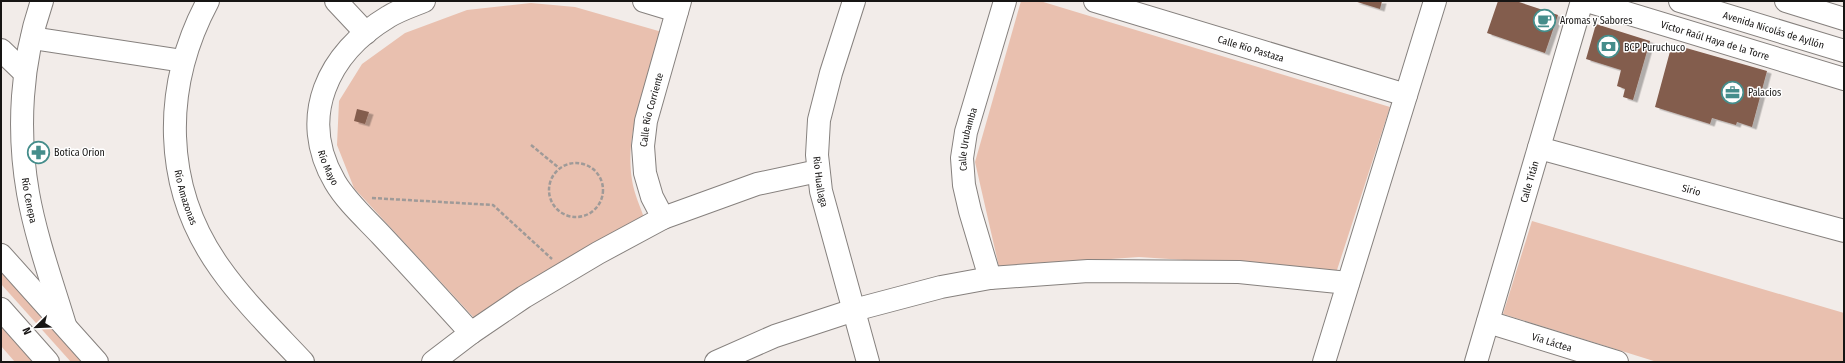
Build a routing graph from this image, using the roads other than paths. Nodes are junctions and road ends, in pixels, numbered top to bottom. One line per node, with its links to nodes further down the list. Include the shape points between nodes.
1 (42, 1): 18 (street, Río Cenepa)
2 (208, 1): 21 (street, Río Amazonas)
3 (336, 1): 17 (street)
4 (424, 1): 17 (street, Río Mayo, via 388,17)
5 (644, 1): 14 (street)
6 (854, 1): 26 (street, Rio Huallaga, via 819,120)
7 (1005, 1): 30 (street, Calle Urubamba, via 966,132 962,158 964,185 970,211)
8 (1095, 1): 24 (street, Calle Río Pastaza)
9 (1435, 1): 24 (street)
10 (1582, 1): 25 (street, Calle Titán)
11 (1587, 1): 23 (street, Víctor Raúl Haya de la Torre)
12 (1680, 1): 20 (street, Avenida Nicolás de Ayllón)
13 (1786, 1): 15 (street)
14 (678, 6): 27 (street, Calle Río Corriente, via 646,121 643,146 645,173 652,197)
15 (1810, 6): 16 (street)
16 (1844, 19)
17 (366, 33): 36 (street, Río Mayo, via 336,64 324,90 318,122 323,153 335,183 345,196)
18 (32, 38): 21 (street); 22 (street, Río Cenepa)
19 (1, 50): 22 (street)
20 (1844, 51)
21 (183, 61): 39 (street, Río Amazonas, via 176,98 175,139 179,170 189,207 204,243 221,269 258,314)
22 (25, 73): 35 (street, Río Cenepa, via 22,134 28,194)
23 (1844, 80)
24 (1406, 95): 31 (street)
25 (1539, 148): 28 (street, Sirio); 34 (street, Calle Titán)
26 (818, 171): 27 (street, via 757,184); 33 (street, Rio Huallaga, via 821,191)
27 (663, 218): 36 (street, via 524,297)
28 (1844, 231)
29 (1, 255): 35 (street)
30 (990, 278): 31 (street, via 1088,271 1239,272); 33 (street, via 941,287)
31 (1348, 283): 43 (street)
32 (1, 309): 37 (street)
33 (854, 310): 41 (street, via 776,336); 42 (street, Rio Huallaga)
34 (1488, 322): 44 (street, Calle Titán); 45 (street, Vía Láctea)
35 (65, 326): 38 (street)
36 (471, 333): 40 (street)
37 (48, 362)
38 (97, 362)
39 (303, 362)
40 (433, 362)
41 (716, 362)
42 (868, 362)
43 (1324, 362)
44 (1476, 362)
45 (1617, 362)

